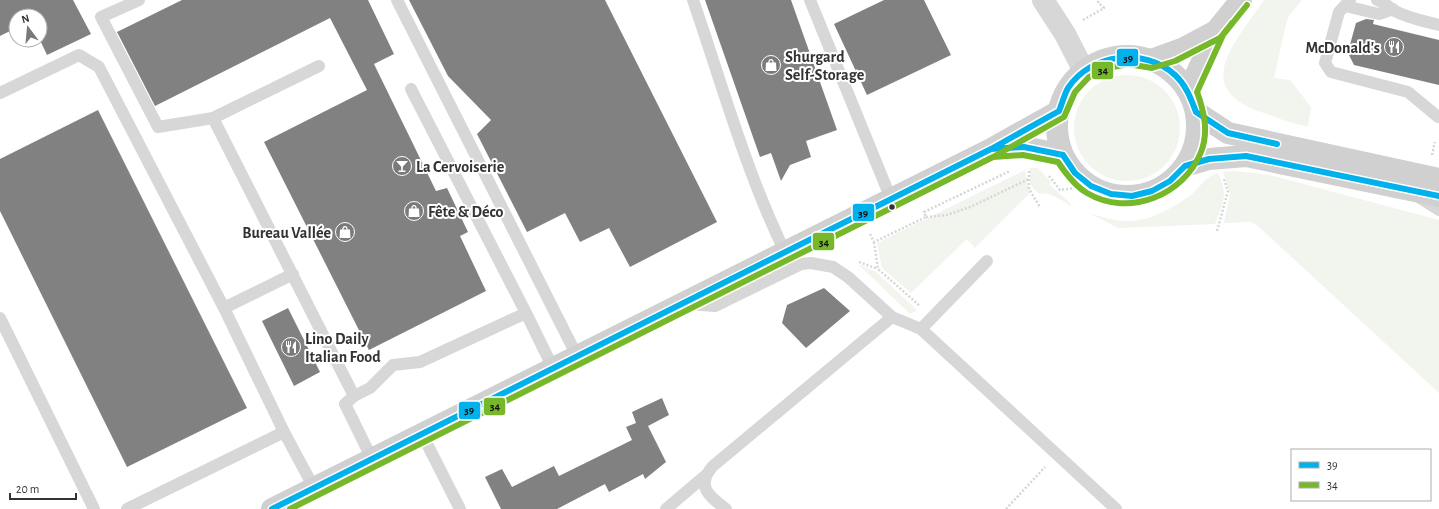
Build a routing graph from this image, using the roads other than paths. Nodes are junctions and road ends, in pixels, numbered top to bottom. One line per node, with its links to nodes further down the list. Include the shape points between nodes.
1 (139, 0): 21 (lane, via 102,17 158,127)
2 (397, 0): 39 (lane)
3 (693, 0): 30 (lane, via 749,165)
4 (810, 0): 28 (lane)
5 (1043, 0): 14 (street, via 1065,34)
6 (1241, 0): 11 (street)
7 (1377, 0): 9 (lane, via 1384,1)
8 (1347, 3): 9 (lane, via 1379,14); 20 (lane, via 1339,12 1325,64 1331,72 1408,92)
9 (1393, 9): 10 (lane, via 1415,20)
10 (1439, 25)
11 (1216, 31): 12 (street, via 1184,48); 16 (street)
12 (1151, 60): 14 (street, via 1128,56 1105,60); 16 (street, via 1175,74)
13 (319, 66): 21 (lane)
14 (1084, 71): 18 (street, via 1068,88)
15 (411, 89): 35 (lane)
16 (1188, 92): 19 (street)
17 (0, 93): 34 (lane, via 79,55 99,68)
18 (1059, 111): 22 (street); 23 (street, via 1058,135)
19 (1196, 112): 24 (street, via 1197,131 1193,149); 25 (street, via 1228,132)
20 (1438, 117)
21 (213, 118): 32 (lane)
22 (991, 149): 23 (street, via 1024,147); 28 (street)
23 (1064, 155): 24 (street, via 1075,173 1091,186 1111,194 1132,196 1152,192 1170,181)
24 (1185, 166): 26 (street, via 1209,158 1246,156)
25 (1435, 170)
26 (1407, 189): 27 (street); 29 (lane)
27 (1439, 196)
28 (892, 199): 30 (street)
29 (1439, 210)
30 (785, 252): 33 (street)
31 (987, 261): 38 (lane)
32 (293, 274): 34 (lane); 41 (lane)
33 (682, 304): 36 (lane, via 715,306 801,264 811,263 833,267); 39 (street)
34 (224, 308): 42 (lane)
35 (526, 313): 40 (lane); 41 (lane, via 420,362 393,365 370,388)
36 (892, 316): 38 (lane); 45 (lane)
37 (0, 318): 47 (lane)
38 (921, 329): 53 (lane)
39 (577, 356): 40 (street)
40 (553, 368): 43 (street)
41 (354, 396): 44 (lane, via 345,404)
42 (284, 432): 46 (lane); 48 (lane)
43 (422, 434): 44 (street); 50 (lane)
44 (372, 459): 46 (street)
45 (706, 474): 51 (lane); 52 (lane, via 704,486 709,496)
46 (314, 488): 49 (street)
47 (94, 509)
48 (127, 509)
49 (272, 509)
50 (460, 509)
51 (666, 509)
52 (726, 509)
53 (1116, 509)

